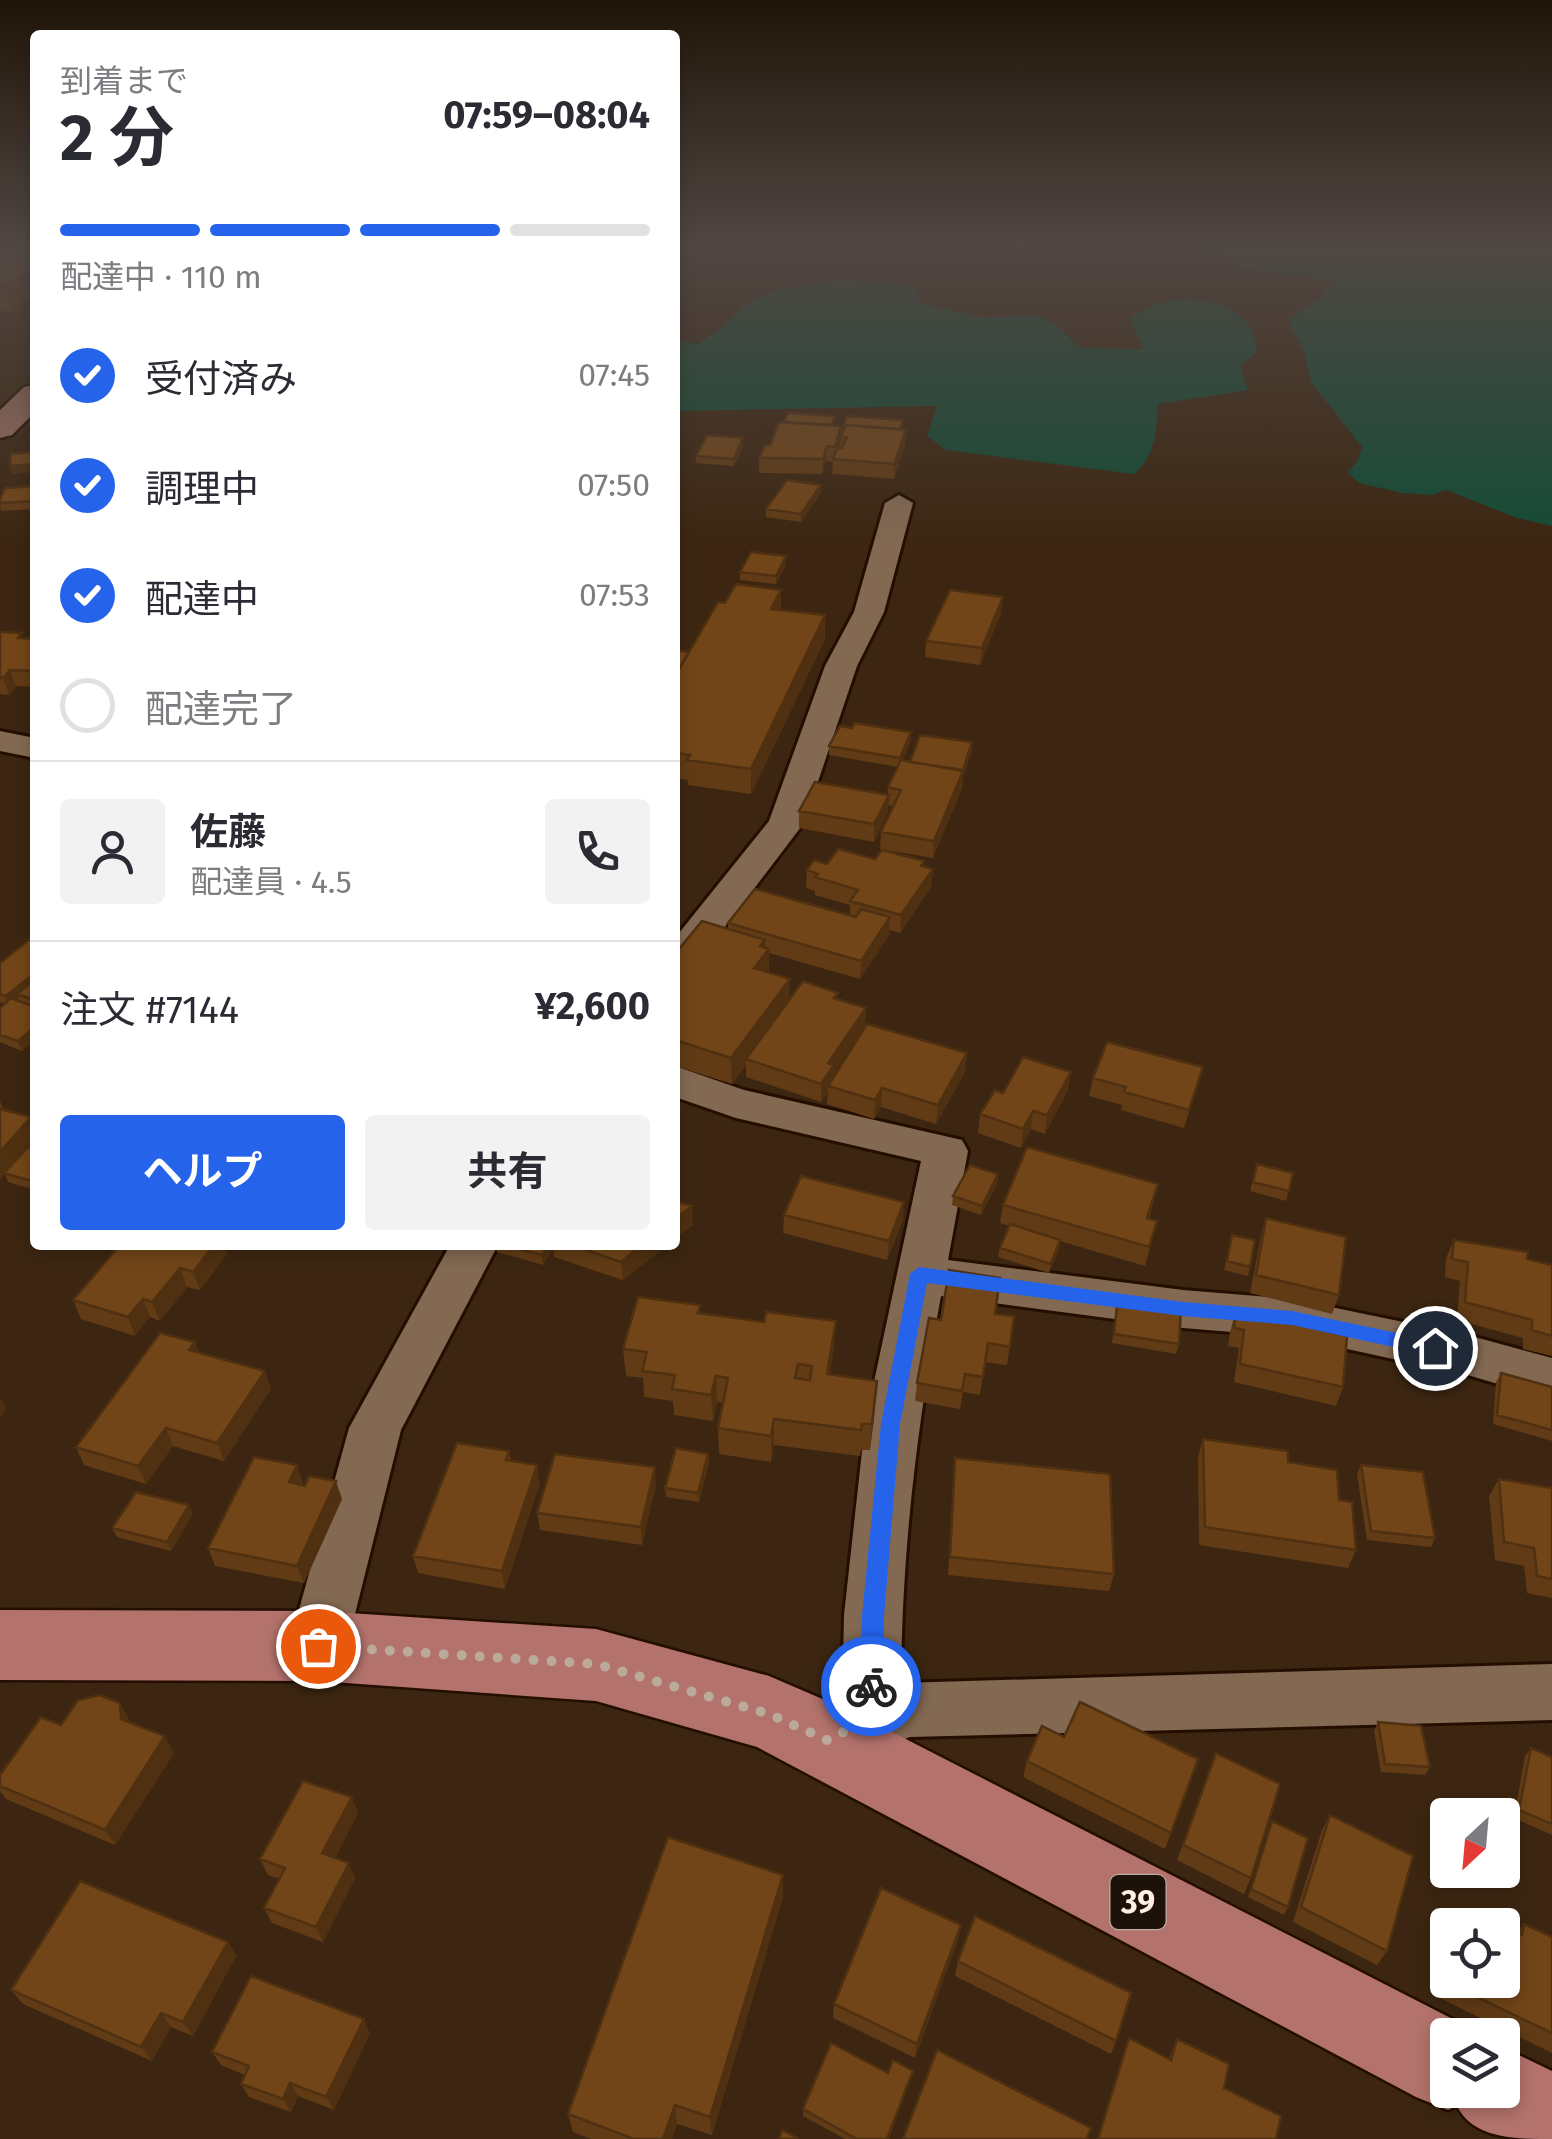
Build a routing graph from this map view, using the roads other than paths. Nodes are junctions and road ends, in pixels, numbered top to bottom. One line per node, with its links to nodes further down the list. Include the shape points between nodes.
1 (30, 399): 2 (street)
2 (0, 428)
3 (899, 504): 6 (street, via 869,612 841,666 786,822)
4 (0, 741): 5 (street)
5 (30, 747)
6 (680, 959)
7 (680, 1083): 9 (street, via 736,1103 946,1151)
8 (471, 1250): 12 (street, via 375,1428)
9 (919, 1274): 10 (street, via 1292,1318); 14 (street, via 890,1424 873,1616)
10 (1552, 1379)
11 (0, 1644): 12 (main road, 39)
12 (318, 1646): 14 (main road, 39, via 596,1664 769,1714)
13 (1552, 1692): 14 (street, via 910,1708)
14 (849, 1729): 15 (main road, 39)
15 (1430, 2054)
16 (1520, 2103): 17 (main road)
17 (1552, 2120)

